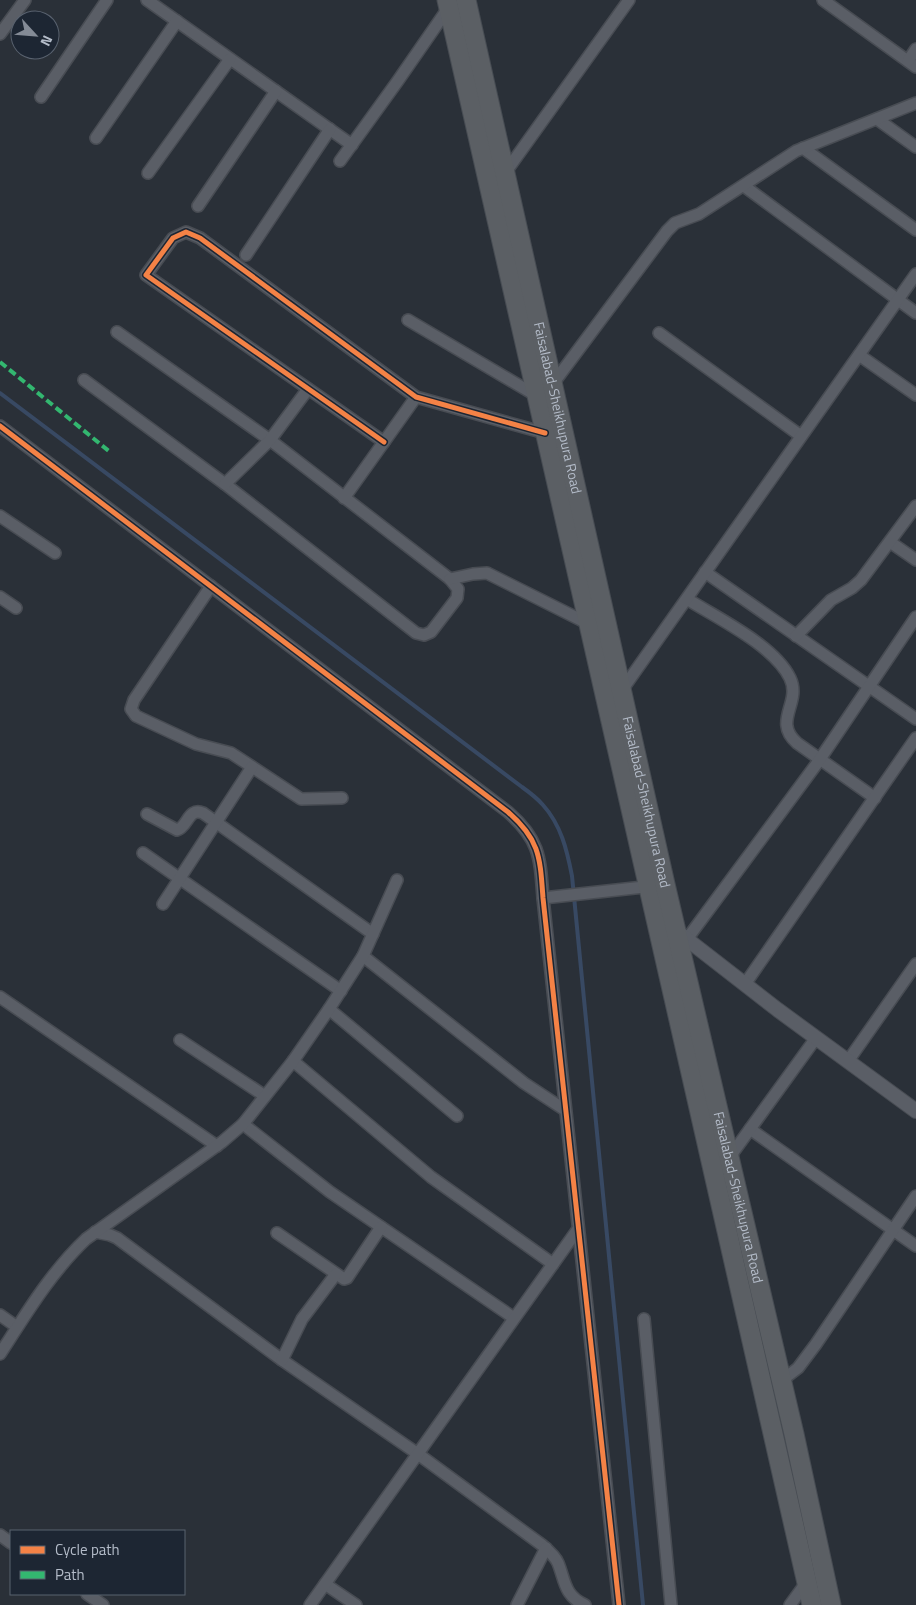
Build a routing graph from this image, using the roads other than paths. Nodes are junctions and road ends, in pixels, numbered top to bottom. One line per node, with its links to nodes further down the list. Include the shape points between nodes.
1 (25, 0): 9 (street)
2 (108, 0): 14 (street)
3 (147, 0): 8 (street)
4 (466, 0): 24 (highway, Faisalabad-Sheikhupura Road)
5 (629, 0): 24 (street)
6 (823, 0): 12 (street)
7 (448, 4): 19 (street); 38 (highway, Faisalabad-Sheikhupura Road)
8 (176, 21): 11 (street); 18 (street)
9 (0, 34)
10 (916, 50): 12 (street)
11 (230, 59): 13 (street); 23 (street)
12 (912, 64)
13 (276, 91): 17 (street); 26 (street)
14 (41, 97)
15 (916, 103): 16 (street)
16 (877, 119): 20 (street); 21 (street)
17 (330, 129): 19 (street); 28 (street)
18 (96, 138)
19 (352, 145): 22 (street)
20 (803, 148): 25 (street); 27 (street)
21 (916, 148)
22 (340, 161)
23 (148, 172)
24 (505, 173): 38 (highway, Faisalabad-Sheikhupura Road)
25 (744, 186): 30 (street); 38 (street, via 692,218 671,226)
26 (198, 206)
27 (916, 230)
28 (246, 255)
29 (916, 274): 30 (street)
30 (898, 300): 31 (street); 35 (street)
31 (916, 313)
32 (408, 320): 38 (street)
33 (117, 332): 44 (street)
34 (659, 333): 43 (street)
35 (858, 355): 39 (street); 43 (street)
36 (84, 380): 46 (street)
37 (308, 389): 40 (street, via 146,275 173,238 186,232 200,238); 44 (street); 45 (street)
38 (544, 391): 42 (highway, Faisalabad-Sheikhupura Road); 63 (highway, Faisalabad-Sheikhupura Road)
39 (916, 396)
40 (416, 397): 42 (street); 45 (street)
41 (1, 429): 55 (street)
42 (545, 433): 60 (highway, Faisalabad-Sheikhupura Road)
43 (801, 436): 53 (street)
44 (270, 440): 46 (street); 47 (street)
45 (384, 442): 47 (street)
46 (225, 484): 54 (street, via 416,633 424,635 431,632 457,598 458,589)
47 (344, 498): 54 (street)
48 (916, 506): 50 (street)
49 (0, 516): 51 (street)
50 (890, 542): 52 (street); 61 (street, via 861,580 831,600)
51 (55, 553)
52 (916, 560)
53 (706, 572): 57 (street); 61 (street)
54 (450, 580): 60 (street, via 487,573)
55 (211, 586): 67 (street, via 134,700 132,709 136,716 196,744 231,753); 76 (street, via 521,823 538,854)
56 (0, 597): 58 (street)
57 (686, 599): 63 (street); 66 (street, via 766,650 783,668 791,680 793,692 786,728 792,739)
58 (16, 608)
59 (916, 617): 62 (street)
60 (589, 624): 75 (highway, Faisalabad-Sheikhupura Road)
61 (796, 636): 62 (street)
62 (870, 687): 64 (street); 66 (street)
63 (622, 690): 75 (highway, Faisalabad-Sheikhupura Road)
64 (916, 719)
65 (916, 738): 69 (street)
66 (820, 759): 69 (street); 79 (street)
67 (252, 767): 68 (street, via 301,799); 71 (street)
68 (342, 798)
69 (875, 798): 82 (street)
70 (147, 814): 71 (street, via 177,830 195,811)
71 (215, 821): 73 (street); 78 (street)
72 (143, 853): 73 (street)
73 (180, 879): 77 (street); 83 (street)
74 (397, 880): 78 (street)
75 (656, 885): 76 (street); 79 (highway, Faisalabad-Sheikhupura Road); 116 (highway, Faisalabad-Sheikhupura Road)
76 (543, 898): 91 (street)
77 (162, 904)
78 (373, 934): 80 (street)
79 (681, 935): 82 (street); 97 (highway, Faisalabad-Sheikhupura Road)
80 (363, 956): 83 (street); 91 (street, via 524,1083)
81 (916, 964): 89 (street)
82 (745, 984): 86 (street)
83 (341, 991): 85 (street)
84 (0, 997): 96 (street)
85 (329, 1009): 88 (street); 93 (street)
86 (816, 1038): 89 (street); 95 (street)
87 (180, 1040): 90 (street)
88 (293, 1061): 90 (street); 105 (street, via 431,1177)
89 (848, 1061): 92 (street)
90 (265, 1096): 94 (street)
91 (565, 1110): 100 (street)
92 (916, 1111)
93 (457, 1116)
94 (243, 1124): 96 (street); 99 (street)
95 (750, 1129): 97 (street); 101 (street)
96 (217, 1146): 102 (street)
97 (729, 1158): 113 (highway, Faisalabad-Sheikhupura Road)
98 (916, 1196): 101 (street)
99 (381, 1227): 106 (street, via 347,1278); 108 (street)
100 (578, 1229): 105 (street); 124 (street)
101 (893, 1230): 104 (street); 113 (street, via 798,1368)
102 (95, 1232): 110 (street, via 74,1250 50,1279); 112 (street, via 117,1238)
103 (277, 1233): 106 (street)
104 (916, 1246)
105 (553, 1264): 108 (street)
106 (336, 1274): 112 (street, via 302,1319)
107 (0, 1315): 110 (street)
108 (514, 1318): 114 (street)
109 (644, 1320): 125 (street)
110 (17, 1327): 111 (street)
111 (0, 1354)
112 (282, 1360): 114 (street)
113 (781, 1382): 128 (highway, Faisalabad-Sheikhupura Road)
114 (418, 1454): 115 (street); 117 (street)
115 (546, 1548): 122 (street); 123 (street, via 558,1564 564,1584 574,1598)
116 (806, 1583): 126 (street); 127 (highway, Faisalabad-Sheikhupura Road)
117 (325, 1584): 120 (street); 121 (street)
118 (88, 1595): 119 (street)
119 (103, 1605)
120 (310, 1605)
121 (356, 1605)
122 (517, 1605)
123 (585, 1605)
124 (619, 1605)
125 (671, 1605)
126 (790, 1605)
127 (812, 1605)
128 (831, 1605)

